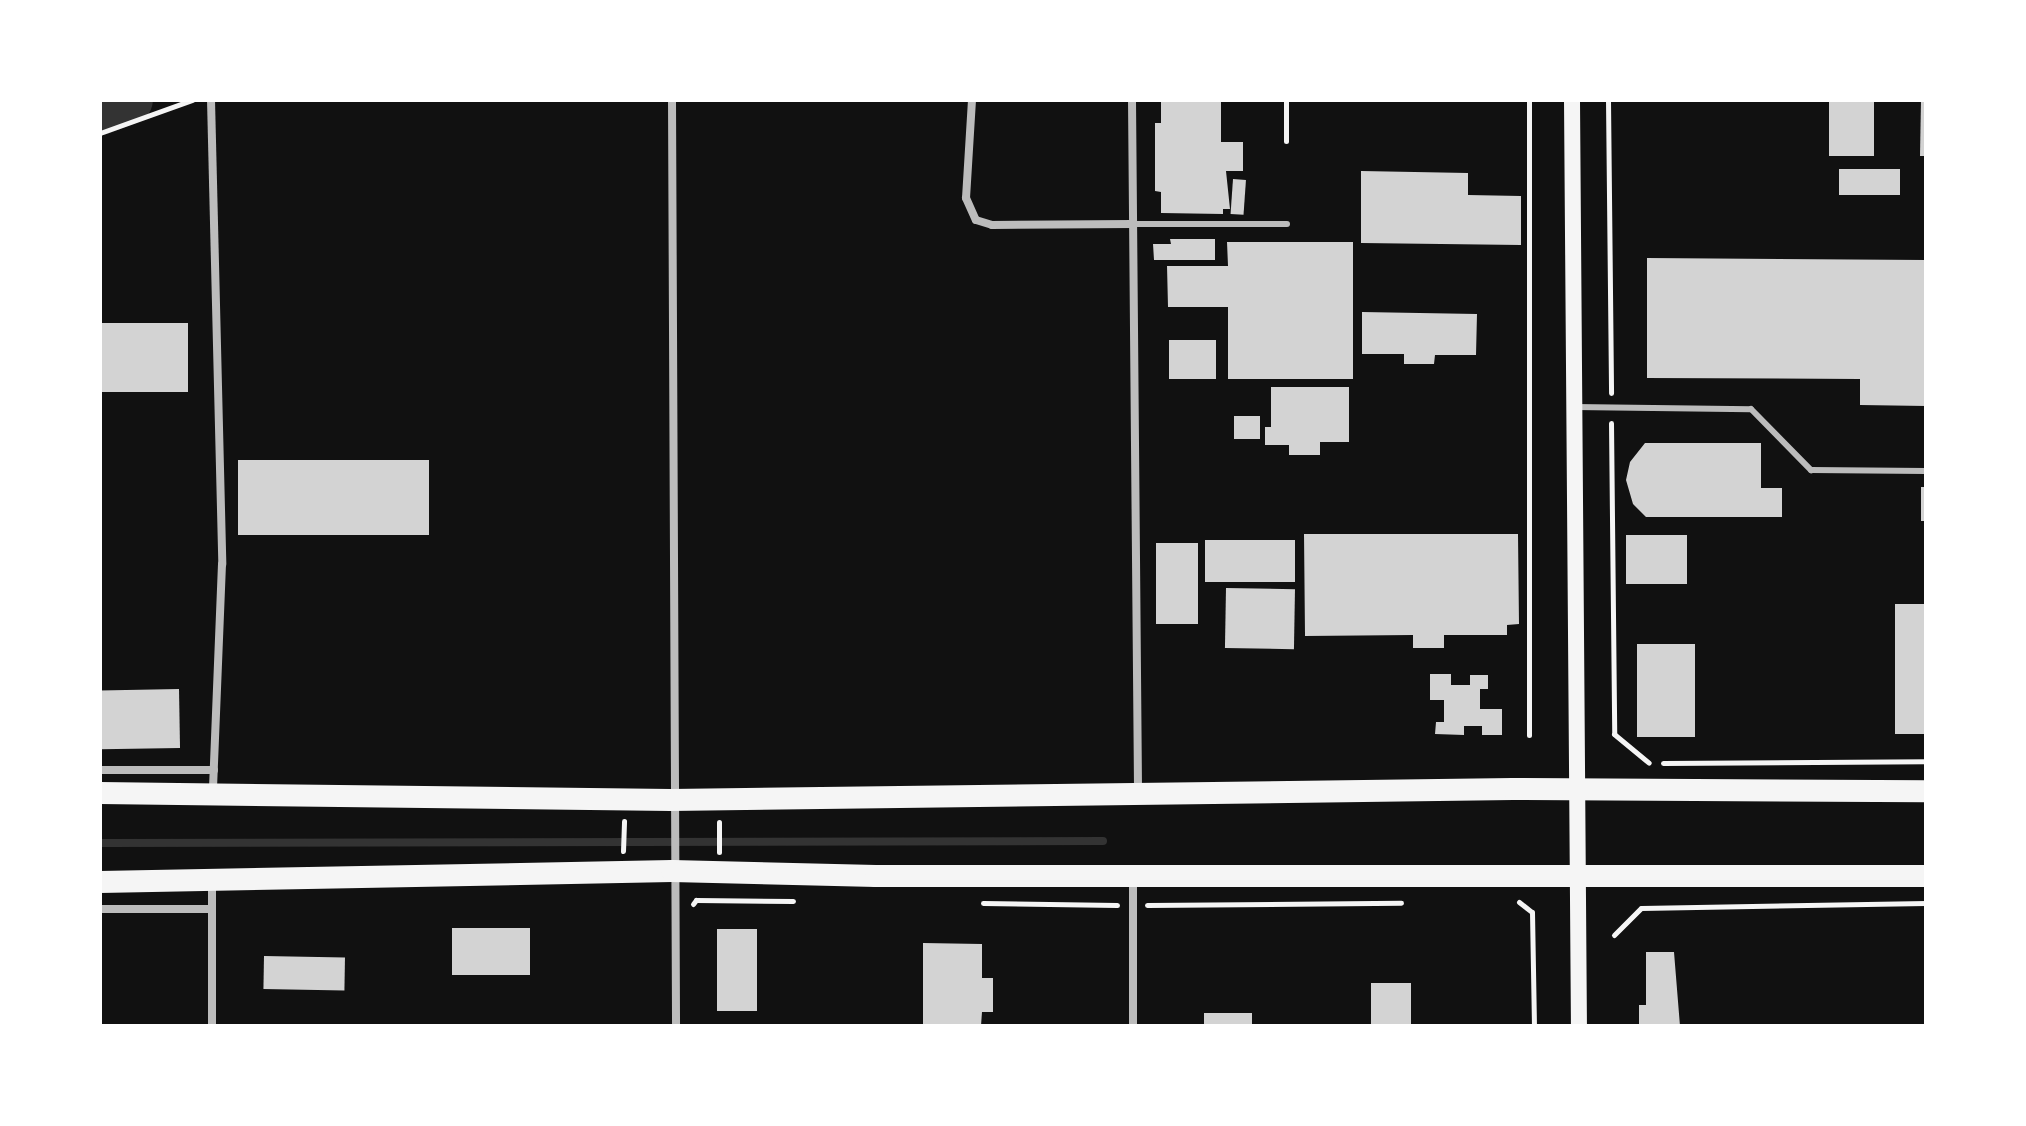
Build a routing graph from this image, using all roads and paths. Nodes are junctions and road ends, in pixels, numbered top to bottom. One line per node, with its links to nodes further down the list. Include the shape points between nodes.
1 (192, 100): 9 (path)
2 (211, 100): 19 (street, via 222,564)
3 (672, 100): 26 (street)
4 (972, 100): 11 (street, via 966,198 976,220 992,225)
5 (1132, 100): 11 (street)
6 (1286, 100): 10 (path)
7 (1529, 100): 16 (path)
8 (1572, 100): 13 (main road)
9 (100, 133)
10 (1286, 141)
11 (1133, 224): 12 (lane); 23 (street)
12 (1287, 224)
13 (1575, 407): 14 (lane, via 1751,409 1811,470); 20 (main road)
14 (1926, 471)
15 (1614, 734): 17 (path, via 1643,763)
16 (1529, 735)
17 (1926, 761)
18 (100, 770): 19 (street)
19 (213, 781): 22 (highway); 25 (highway)
20 (1577, 789): 21 (highway); 23 (highway); 31 (main road)
21 (1926, 791)
22 (100, 793)
23 (1138, 794): 24 (highway)
24 (719, 796): 26 (highway); 29 (path)
25 (625, 799): 26 (highway); 28 (path)
26 (671, 800): 27 (street)
27 (672, 871): 28 (highway); 29 (highway); 42 (street)
28 (623, 872): 33 (highway)
29 (719, 872): 30 (highway); 35 (path)
30 (1133, 876): 31 (highway); 41 (street)
31 (1577, 876): 32 (highway); 50 (main road)
32 (1926, 876)
33 (212, 881): 34 (highway); 44 (street)
34 (100, 882)
35 (720, 901): 36 (path); 42 (path)
36 (796, 901)
37 (1515, 902): 49 (path, via 1532,912)
38 (967, 903): 41 (path)
39 (1410, 903): 41 (path)
40 (1926, 903): 45 (path, via 1641,908)
41 (1133, 906): 48 (street)
42 (675, 907): 47 (street)
43 (100, 909): 44 (street)
44 (212, 909): 46 (street)
45 (1614, 935)
46 (212, 1026)
47 (676, 1026)
48 (1133, 1026)
49 (1534, 1026)
50 (1579, 1026)

